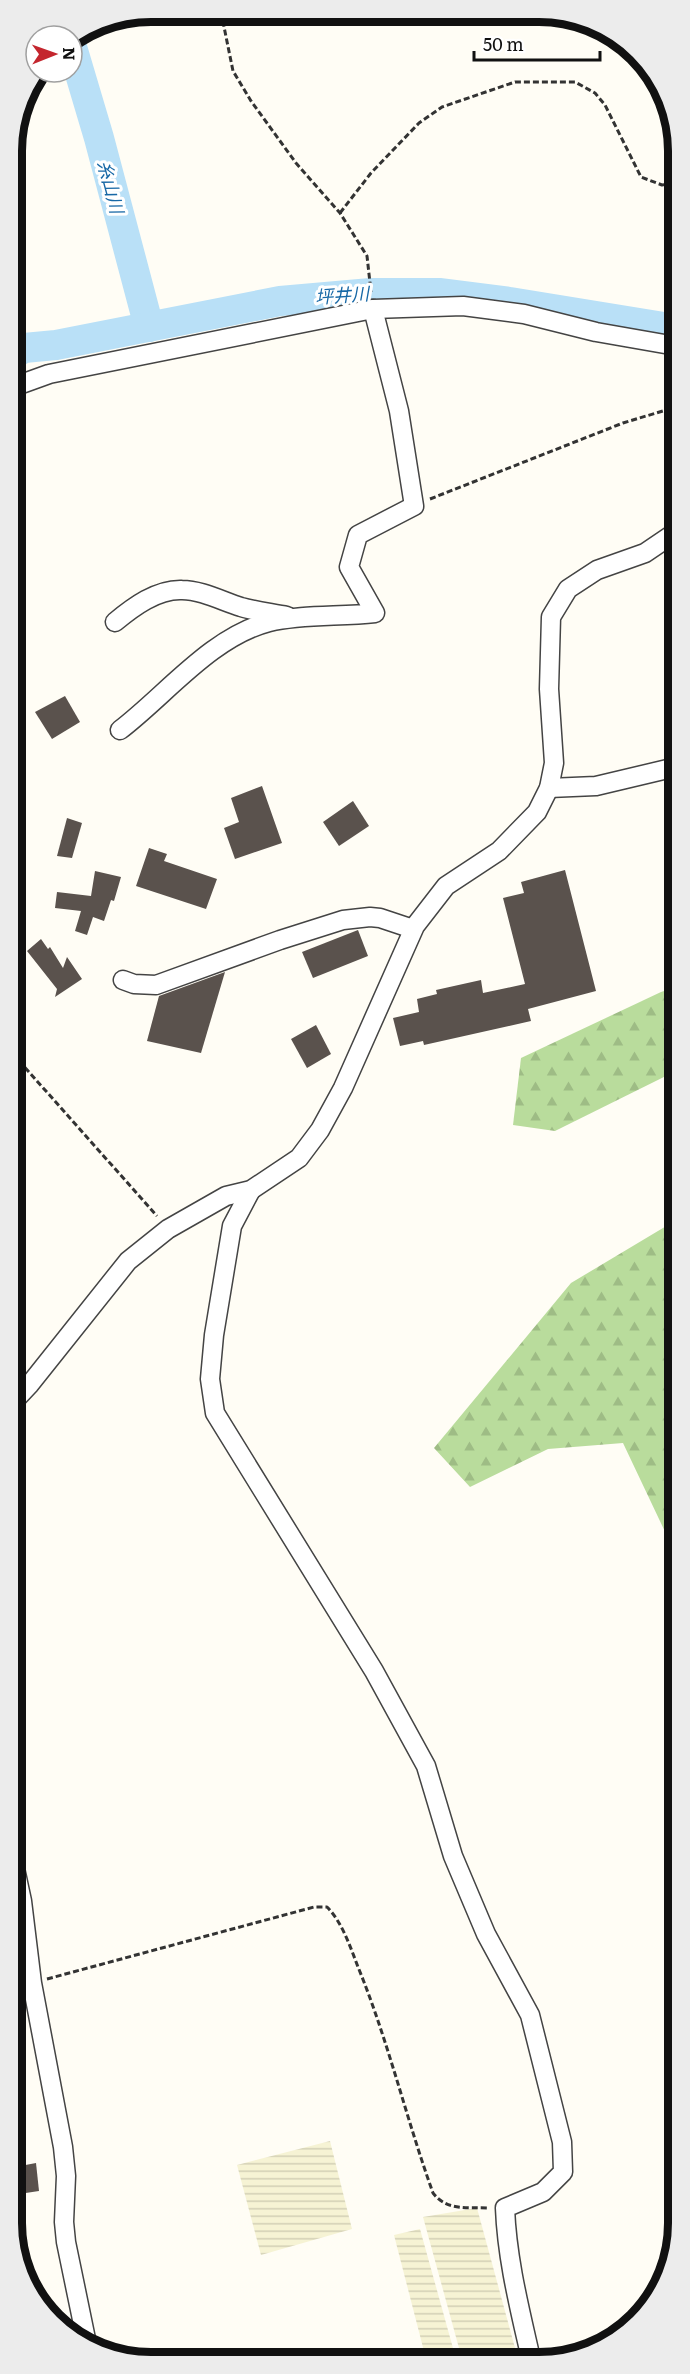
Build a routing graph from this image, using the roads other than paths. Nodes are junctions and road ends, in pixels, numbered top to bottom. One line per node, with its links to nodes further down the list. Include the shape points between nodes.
1 (374, 309): 2 (street, via 463,306 524,314); 3 (street, via 49,374); 5 (street, via 399,411 414,506 358,535 349,567 375,613)
2 (668, 345)
3 (23, 383)
4 (668, 538): 9 (street, via 645,553 597,570 568,589 551,616 549,689 554,763)
5 (298, 618): 6 (street, via 182,590 148,599); 7 (street, via 268,622 239,633)
6 (115, 622)
7 (120, 730)
8 (668, 769): 9 (street, via 596,786)
9 (549, 788): 10 (street, via 537,812 499,851 446,886)
10 (413, 929): 11 (street, via 370,916 343,920 156,985); 12 (street, via 343,1088 320,1130 299,1158)
11 (123, 980)
12 (251, 1190): 13 (street, via 226,1196 168,1229 128,1261); 16 (street, via 232,1226 214,1335 210,1379 215,1413 374,1671 426,1766 453,1856 486,1934 530,2015 562,2142 563,2172 543,2192 505,2208 513,2278)
13 (22, 1392)
14 (22, 1902): 15 (street, via 32,1983 63,2147 66,2242)
15 (85, 2332)
16 (529, 2352)

